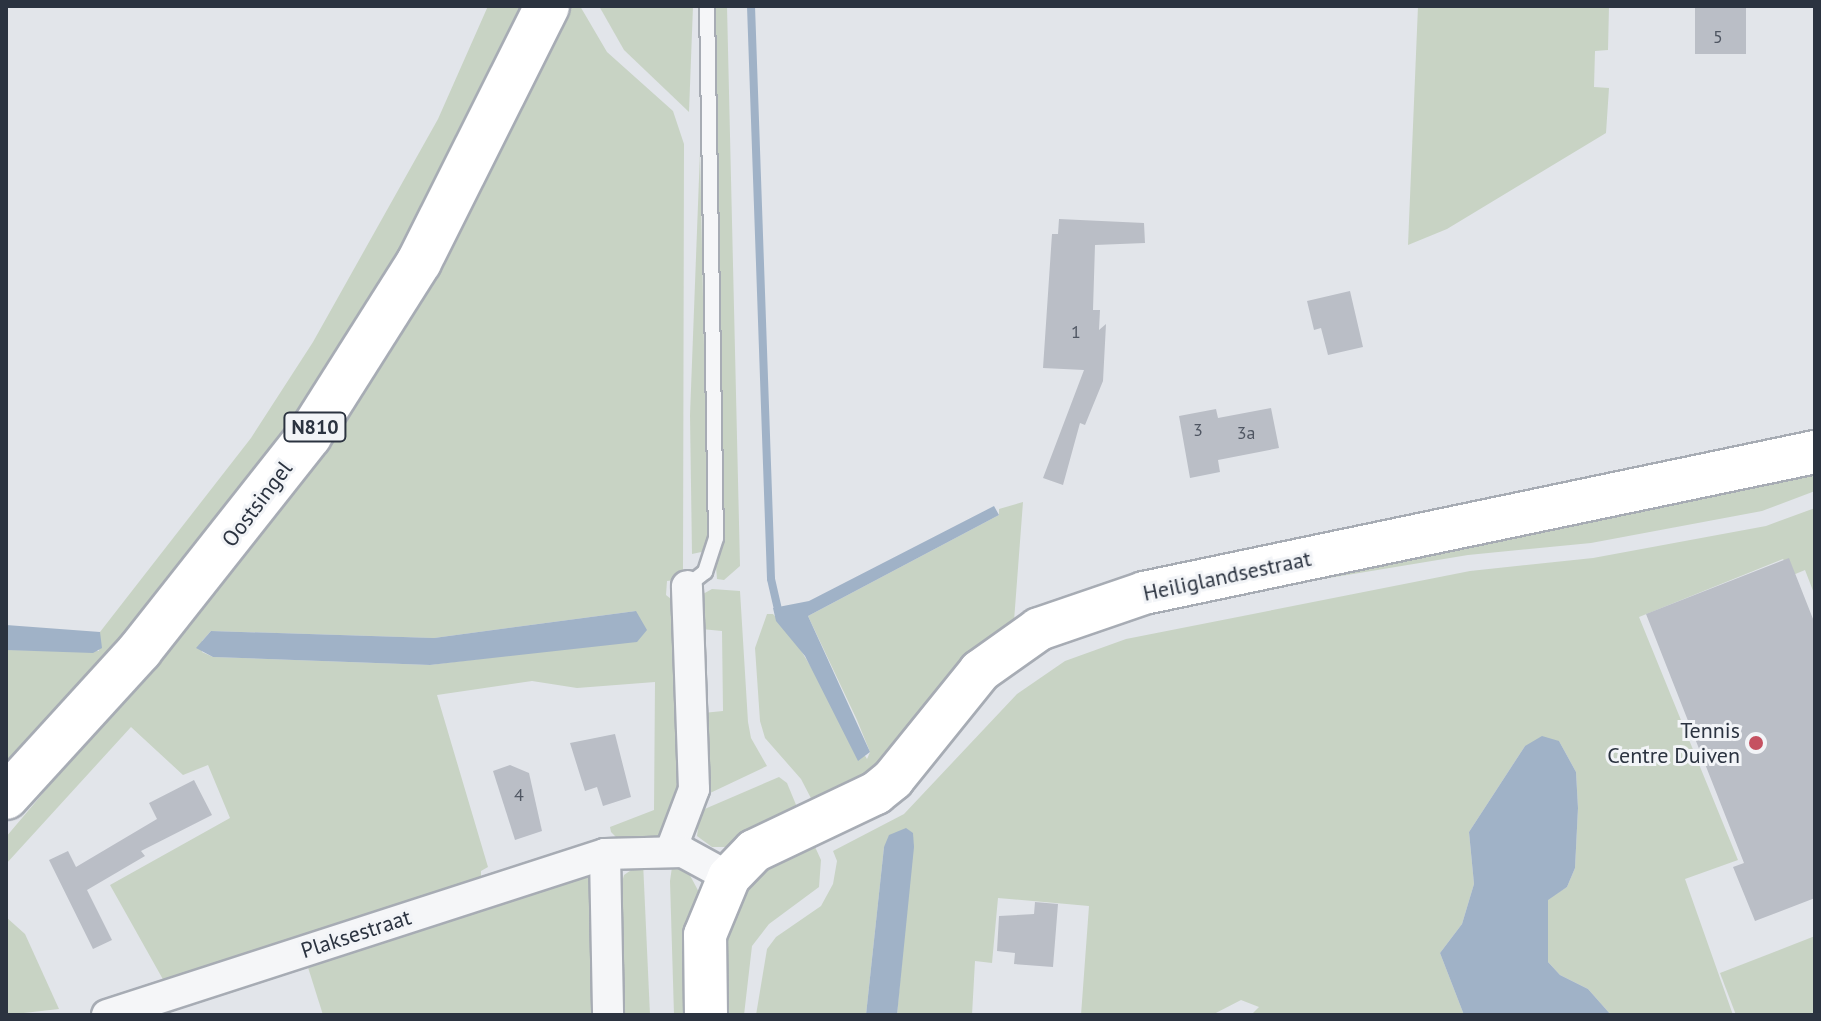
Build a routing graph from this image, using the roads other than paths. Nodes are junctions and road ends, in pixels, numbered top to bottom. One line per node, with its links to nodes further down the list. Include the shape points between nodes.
1 (547, 6): 5 (main road, Oostsingel / N810, via 419,262 309,436 140,650)
2 (707, 6): 4 (lane, via 716,538 705,572)
3 (1815, 452): 8 (street, Heiliglandsestraat, via 1171,587 1077,613 1017,642 980,671 910,763 876,793 772,840)
4 (687, 586): 6 (street, via 695,776 690,808)
5 (6, 797)
6 (671, 850): 7 (street, Plaksestraat); 8 (street, Plaksestraat)
7 (605, 854): 9 (street, Plaksestraat); 10 (street)
8 (729, 877): 11 (street, via 705,935)
9 (107, 1015)
10 (608, 1015)
11 (706, 1015)

